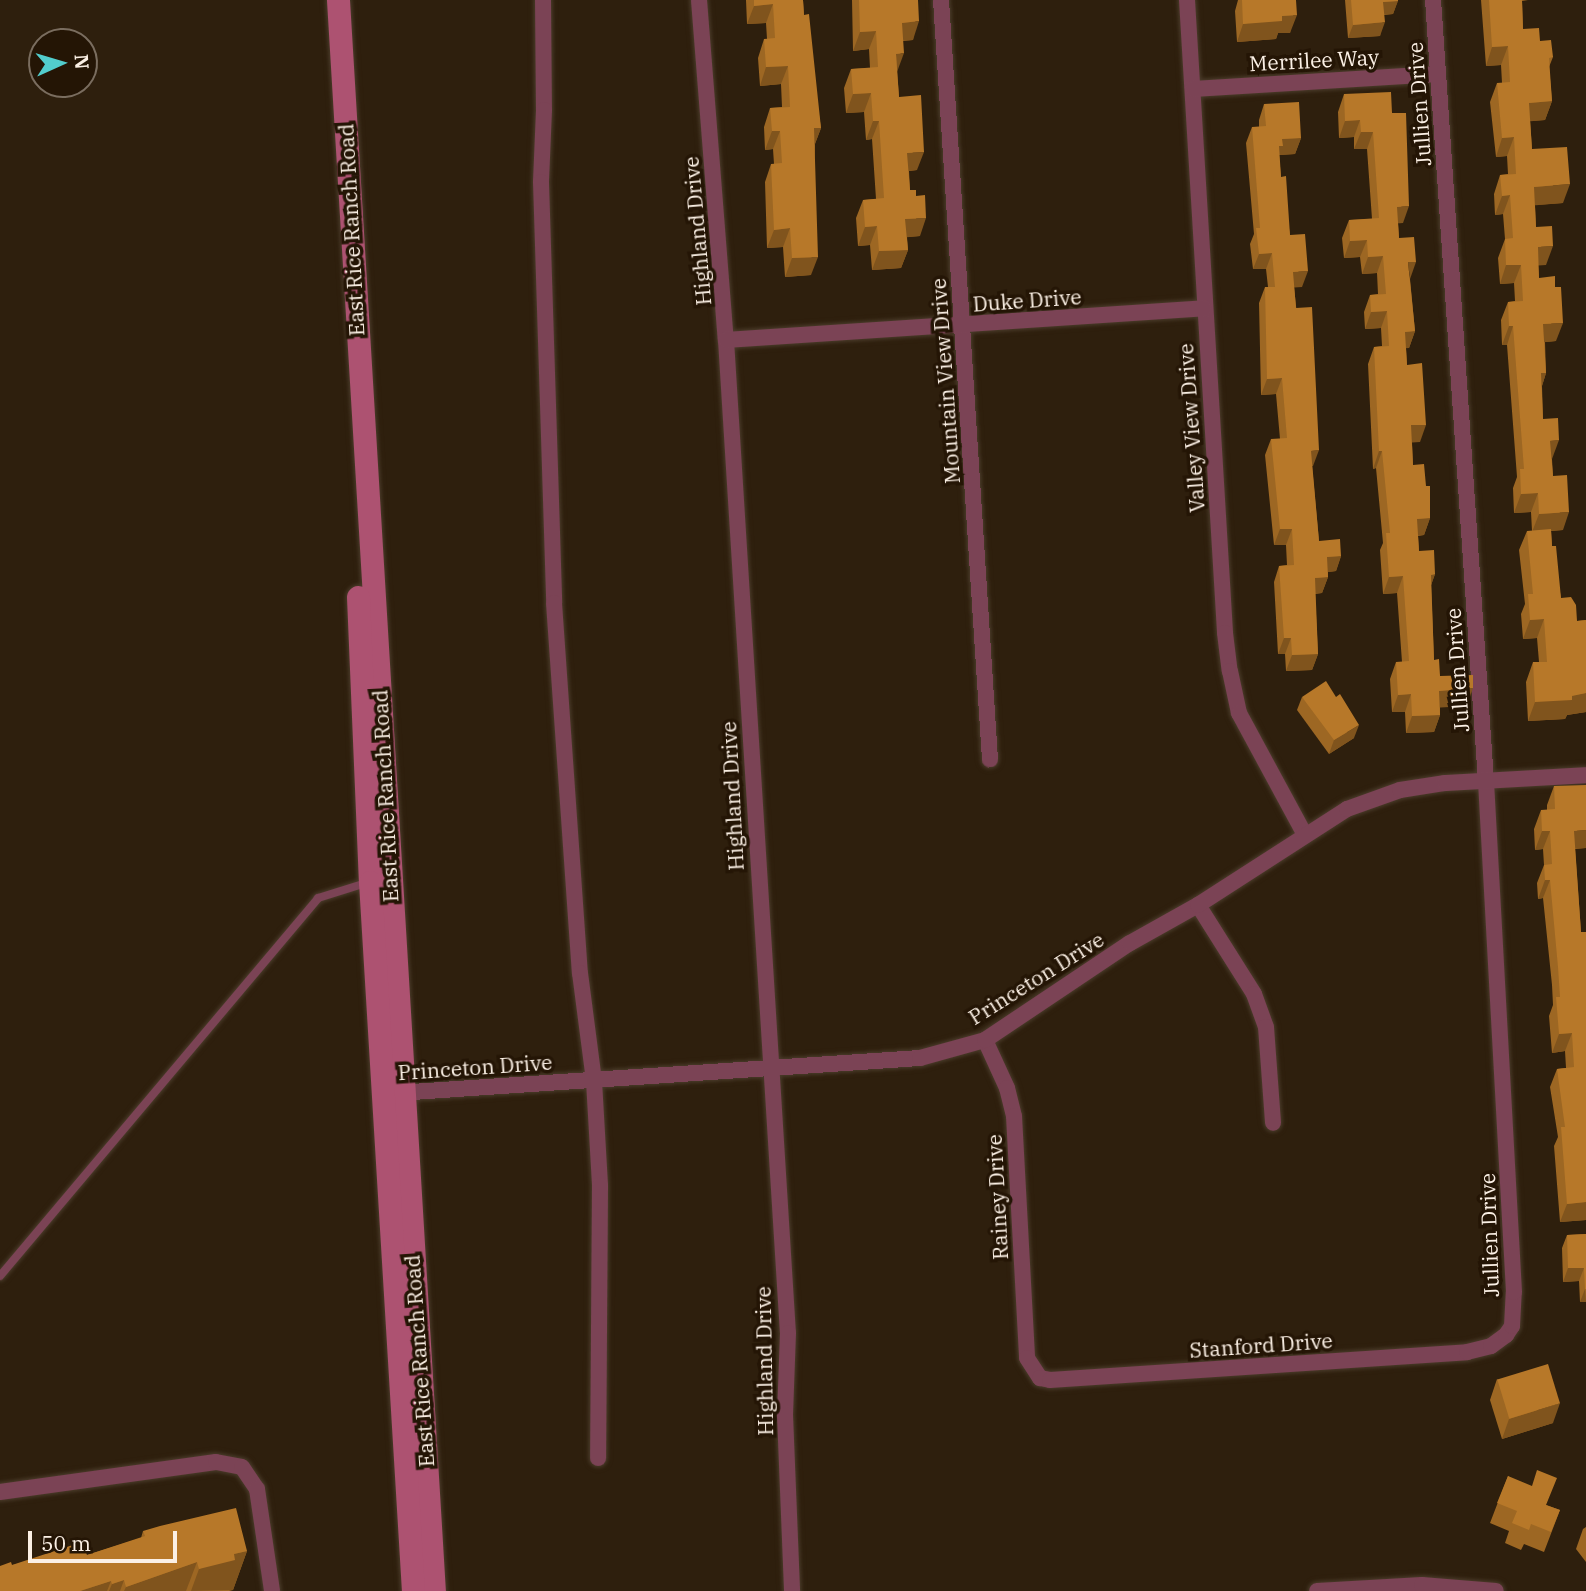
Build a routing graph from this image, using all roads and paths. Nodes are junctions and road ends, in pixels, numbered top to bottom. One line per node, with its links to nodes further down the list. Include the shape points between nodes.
1 (323, 0): 17 (main road, East Rice Ranch Road)
2 (338, 0): 17 (main road, East Rice Ranch Road)
3 (543, 0): 21 (street, via 541,182 554,603 580,973)
4 (699, 0): 12 (street, Highland Drive)
5 (941, 0): 11 (street, Mountain View Drive)
6 (1187, 0): 9 (street, Valley View Drive)
7 (1433, 0): 8 (street, Jullien Drive)
8 (1438, 74): 9 (street, Merrilee Way); 15 (street, Jullien Drive)
9 (1193, 89): 10 (street, Valley View Drive)
10 (1204, 308): 11 (street, Duke Drive); 16 (street, Valley View Drive, via 1230,671 1239,713)
11 (962, 326): 12 (street, Duke Drive); 13 (street, Mountain View Drive)
12 (726, 340): 20 (street, Highland Drive)
13 (990, 759)
14 (1586, 775): 15 (street, Princeton Drive)
15 (1486, 781): 16 (street, Princeton Drive, via 1400,790 1347,809); 25 (street, Jullien Drive, via 1514,1292 1512,1326)
16 (1305, 835): 18 (street, Princeton Drive)
17 (379, 881): 22 (main road, East Rice Ranch Road); 24 (lane, via 318,898)
18 (1198, 905): 19 (street, Princeton Drive, via 1130,943); 23 (street, via 1254,994 1266,1027)
19 (985, 1040): 20 (street, Princeton Drive, via 920,1058); 26 (street, Rainey Drive, via 1014,1116)
20 (771, 1069): 21 (street, Princeton Drive); 32 (street, Highland Drive, via 788,1333 785,1415)
21 (594, 1081): 22 (street, Princeton Drive); 27 (street, via 600,1186)
22 (393, 1094): 30 (main road, East Rice Ranch Road); 31 (main road, East Rice Ranch Road)
23 (1273, 1123)
24 (0, 1276)
25 (1506, 1335): 26 (street, Stanford Drive, via 1491,1346 1467,1352 1050,1380 1040,1378)
26 (1027, 1358)
27 (598, 1458)
28 (0, 1492): 29 (street, via 216,1462 242,1467 257,1489)
29 (272, 1591)
30 (413, 1591)
31 (434, 1591)
32 (792, 1591)
33 (1317, 1591): 34 (street, via 1422,1585)
34 (1496, 1591)

